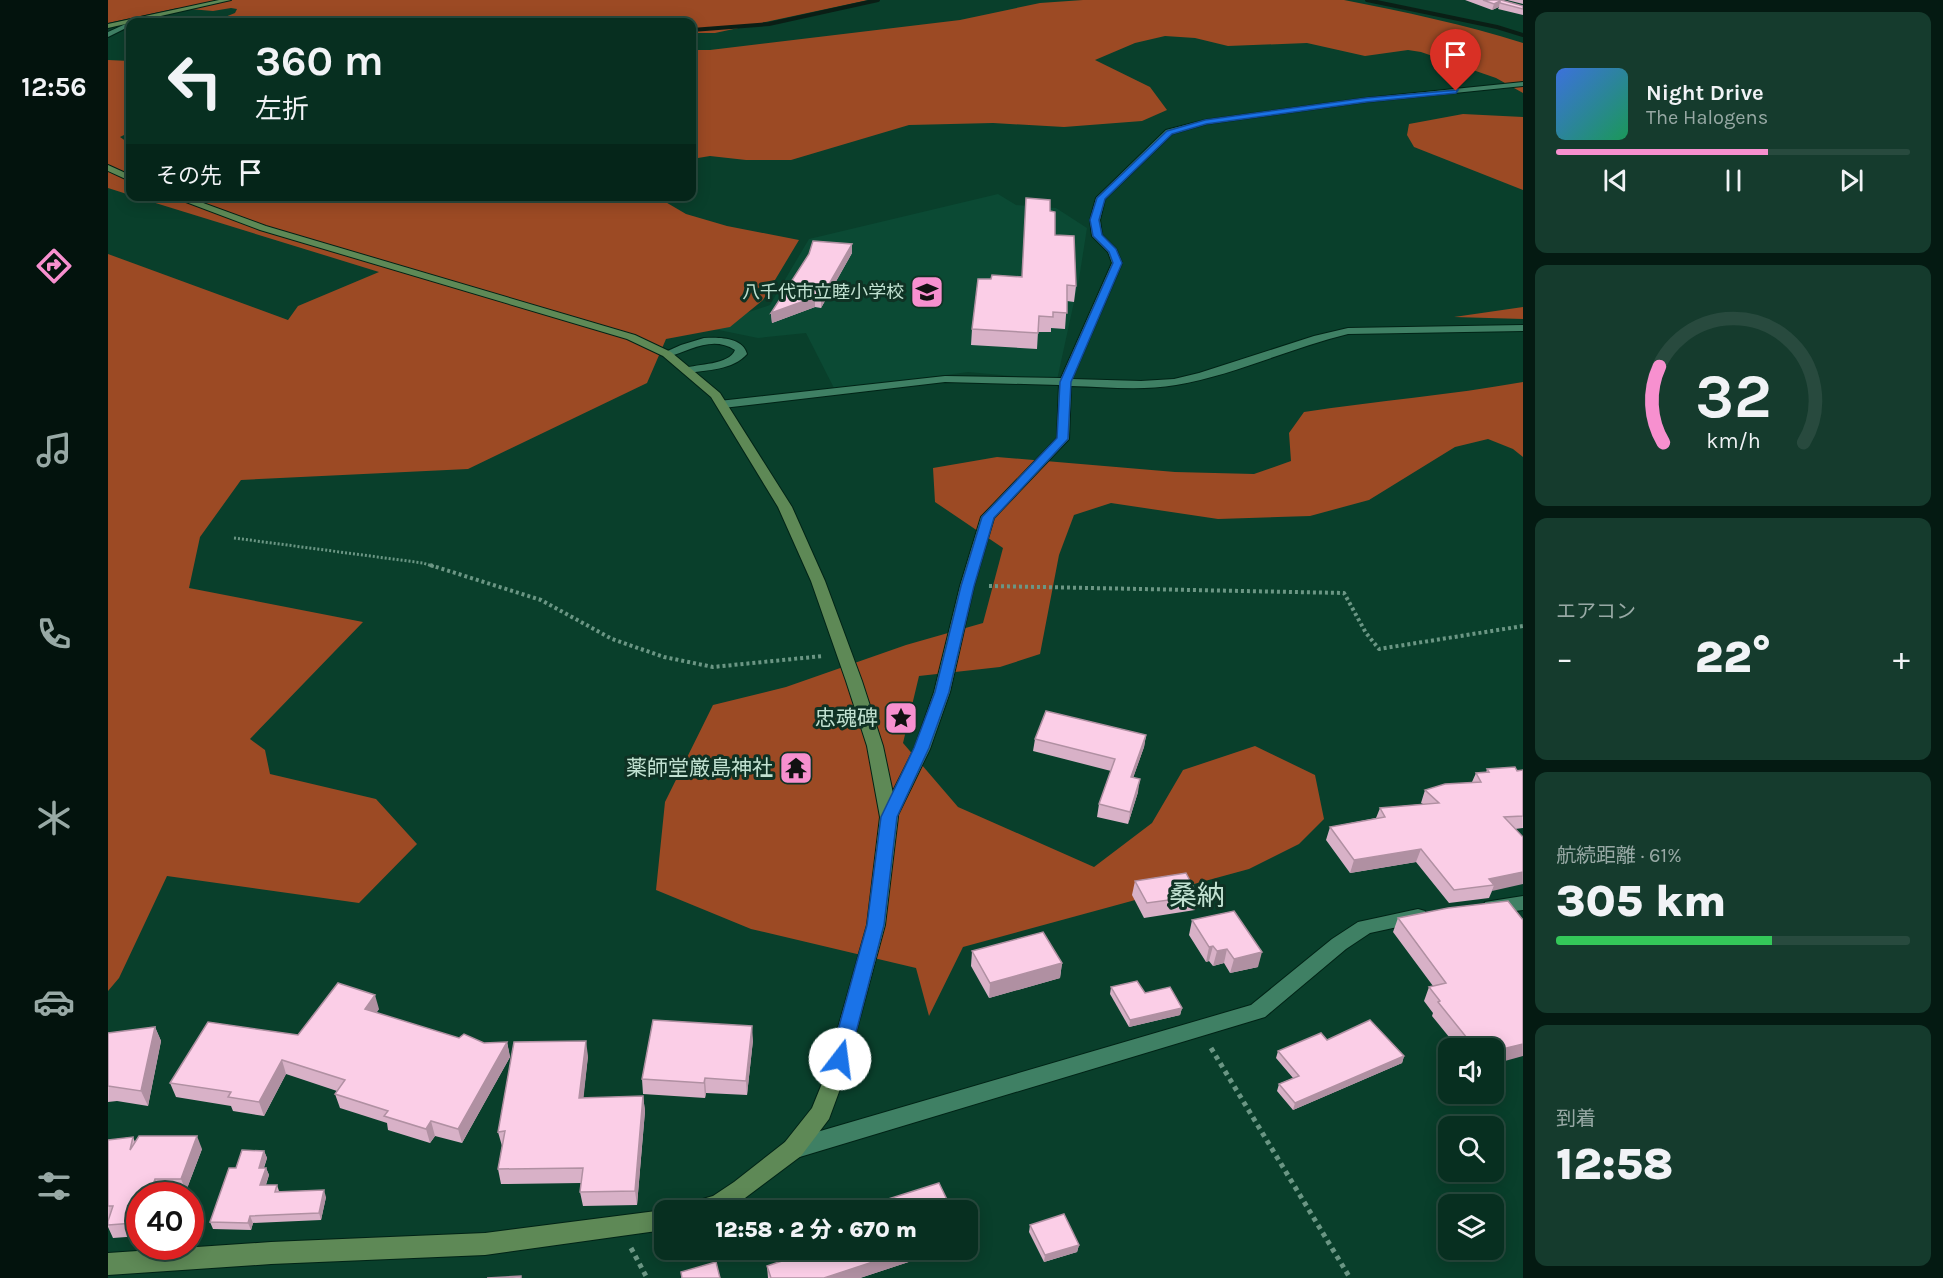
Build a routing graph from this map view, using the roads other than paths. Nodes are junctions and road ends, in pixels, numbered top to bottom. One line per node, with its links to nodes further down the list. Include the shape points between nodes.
1 (228, 0): 2 (street)
2 (150, 18)
3 (126, 23): 4 (street)
4 (108, 26)
5 (126, 26): 6 (street)
6 (108, 35)
7 (1523, 84): 14 (street, via 1217,120 1170,132 1101,198 1095,220 1097,236 1113,251 1118,263)
8 (108, 168): 9 (street)
9 (126, 176)
10 (188, 201): 12 (street, via 263,228 631,337)
11 (1523, 328): 14 (street, via 1348,331 1174,382)
12 (666, 354): 13 (street); 13 (street, via 712,341 724,341 740,349 736,358)
13 (688, 370): 15 (street)
14 (1065, 382): 15 (street, via 945,379); 16 (street, via 1063,439 988,517 942,692 922,748)
15 (723, 404): 16 (street, via 789,517 819,581 875,746)
16 (889, 817): 20 (street, via 876,925 833,1081 821,1113)
17 (1523, 903): 18 (street)
18 (1470, 910)
19 (1435, 914): 20 (street, via 1365,927 1258,1011)
20 (793, 1149): 21 (street)
21 (726, 1200)
22 (654, 1221): 23 (street, via 485,1244)
23 (108, 1264)

